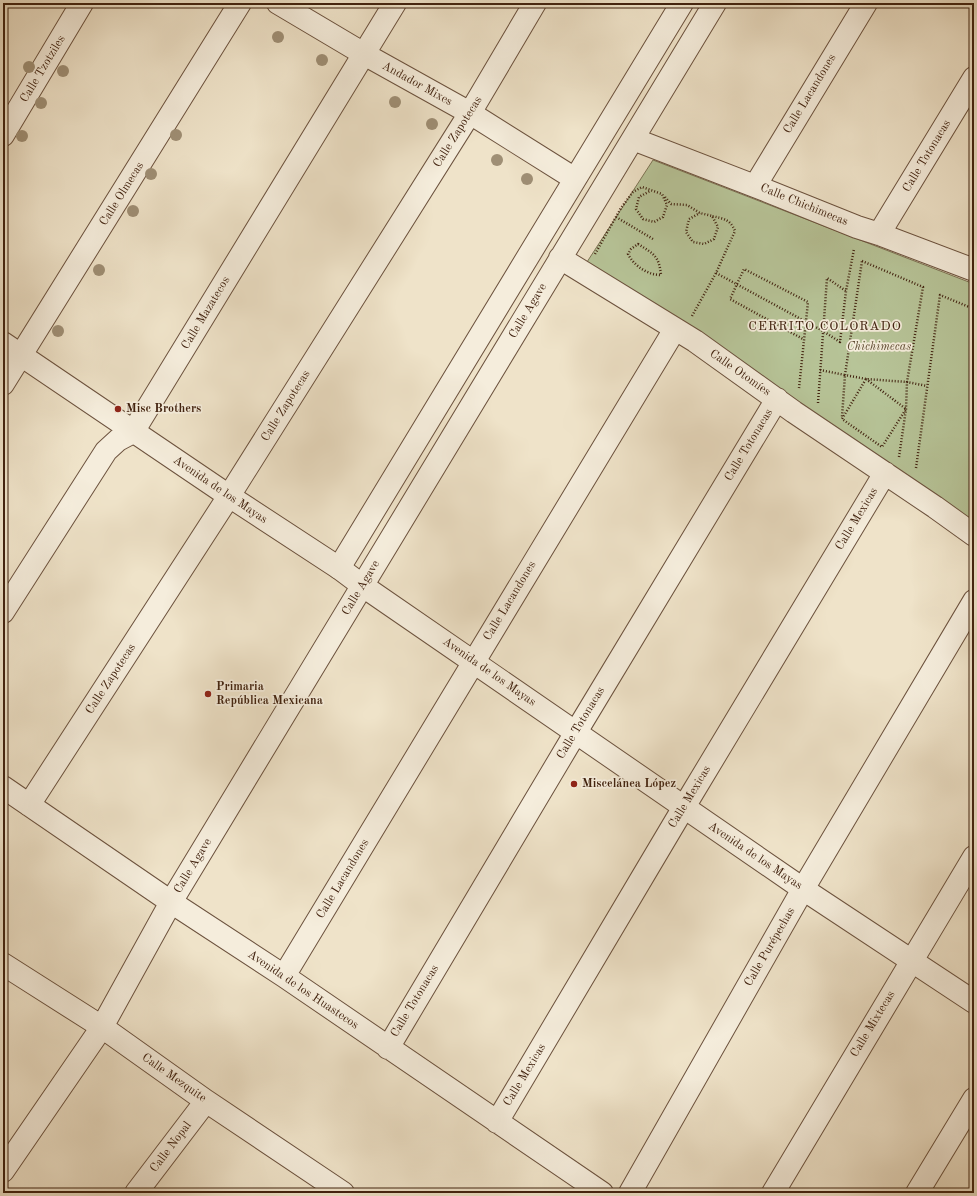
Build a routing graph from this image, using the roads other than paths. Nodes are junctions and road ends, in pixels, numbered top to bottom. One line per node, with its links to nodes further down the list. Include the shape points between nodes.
1 (82, 3): 12 (street, Calle Tzotziles)
2 (240, 3): 21 (street, Calle Olmecas)
3 (278, 3): 9 (street, Andador Mixes)
4 (396, 3): 9 (street, Calle Mazatecos)
5 (535, 3): 11 (street, Calle Zapotecas)
6 (682, 3): 14 (street)
7 (715, 3): 13 (street, Calle Agave)
8 (866, 3): 15 (street, Calle Lacandones)
9 (364, 54): 11 (street, Andador Mixes); 24 (street, Calle Mazatecos)
10 (974, 78): 16 (street, Calle Totonacas)
11 (470, 113): 14 (street, Andador Mixes); 26 (street, Calle Zapotecas)
12 (3, 135)
13 (633, 139): 15 (street, Calle Chichimecas); 17 (street, Calle Agave)
14 (575, 179): 28 (street)
15 (755, 186): 16 (street, Calle Chichimecas)
16 (879, 234): 18 (street, Calle Chichimecas)
17 (560, 258): 19 (street, Calle Otomíes); 29 (street, Calle Agave)
18 (974, 270)
19 (682, 324): 23 (street, Calle Otomíes, via 695,341); 32 (street, Calle Lacandones)
20 (3, 342): 21 (street, Avenida de los Mayas)
21 (22, 356): 22 (street, Calle Olmecas); 24 (street, Avenida de los Mayas)
22 (3, 384)
23 (777, 399): 25 (street, Calle Otomíes, via 820,428); 33 (street, Calle Totonacas)
24 (133, 432): 26 (street, Avenida de los Mayas); 31 (street, Calle Mazatecos, via 118,440 106,451)
25 (889, 463): 27 (street, Calle Otomíes, via 935,506); 36 (street, Calle Mexicas)
26 (229, 496): 28 (street, Avenida de los Mayas); 35 (street, Calle Zapotecas)
27 (974, 535)
28 (339, 568): 29 (street, Avenida de los Mayas)
29 (363, 586): 32 (street, Avenida de los Mayas); 39 (street, Calle Agave)
30 (974, 601): 38 (street, Calle Purépechas)
31 (3, 612)
32 (474, 661): 33 (street, Avenida de los Mayas); 42 (street, Calle Lacandones)
33 (576, 732): 36 (street, Avenida de los Mayas); 45 (street, Calle Totonacas)
34 (3, 787): 35 (street, Avenida de los Huastecos)
35 (29, 805): 39 (street, Avenida de los Huastecos)
36 (684, 807): 38 (street, Avenida de los Mayas); 48 (street, Calle Mexicas)
37 (974, 857): 40 (street, Calle Mixtecas)
38 (803, 888): 40 (street, Avenida de los Mayas); 53 (street, Calle Purépechas)
39 (171, 902): 42 (street, Avenida de los Huastecos); 44 (street, Calle Agave)
40 (911, 961): 43 (street, Avenida de los Mayas); 54 (street, Calle Mixtecas)
41 (3, 964): 44 (street, Calle Mezquite)
42 (284, 976): 45 (street, Avenida de los Huastecos)
43 (974, 1002)
44 (102, 1027): 47 (street, Calle Mezquite); 49 (street, Calle Agave)
45 (388, 1048): 48 (street, Avenida de los Huastecos)
46 (974, 1099): 55 (street)
47 (206, 1101): 50 (street, Calle Nopal); 51 (street, Calle Mezquite)
48 (497, 1122): 52 (street, Avenida de los Huastecos)
49 (3, 1171)
50 (136, 1193)
51 (343, 1193)
52 (602, 1193)
53 (630, 1193)
54 (773, 1193)
55 (917, 1193)

